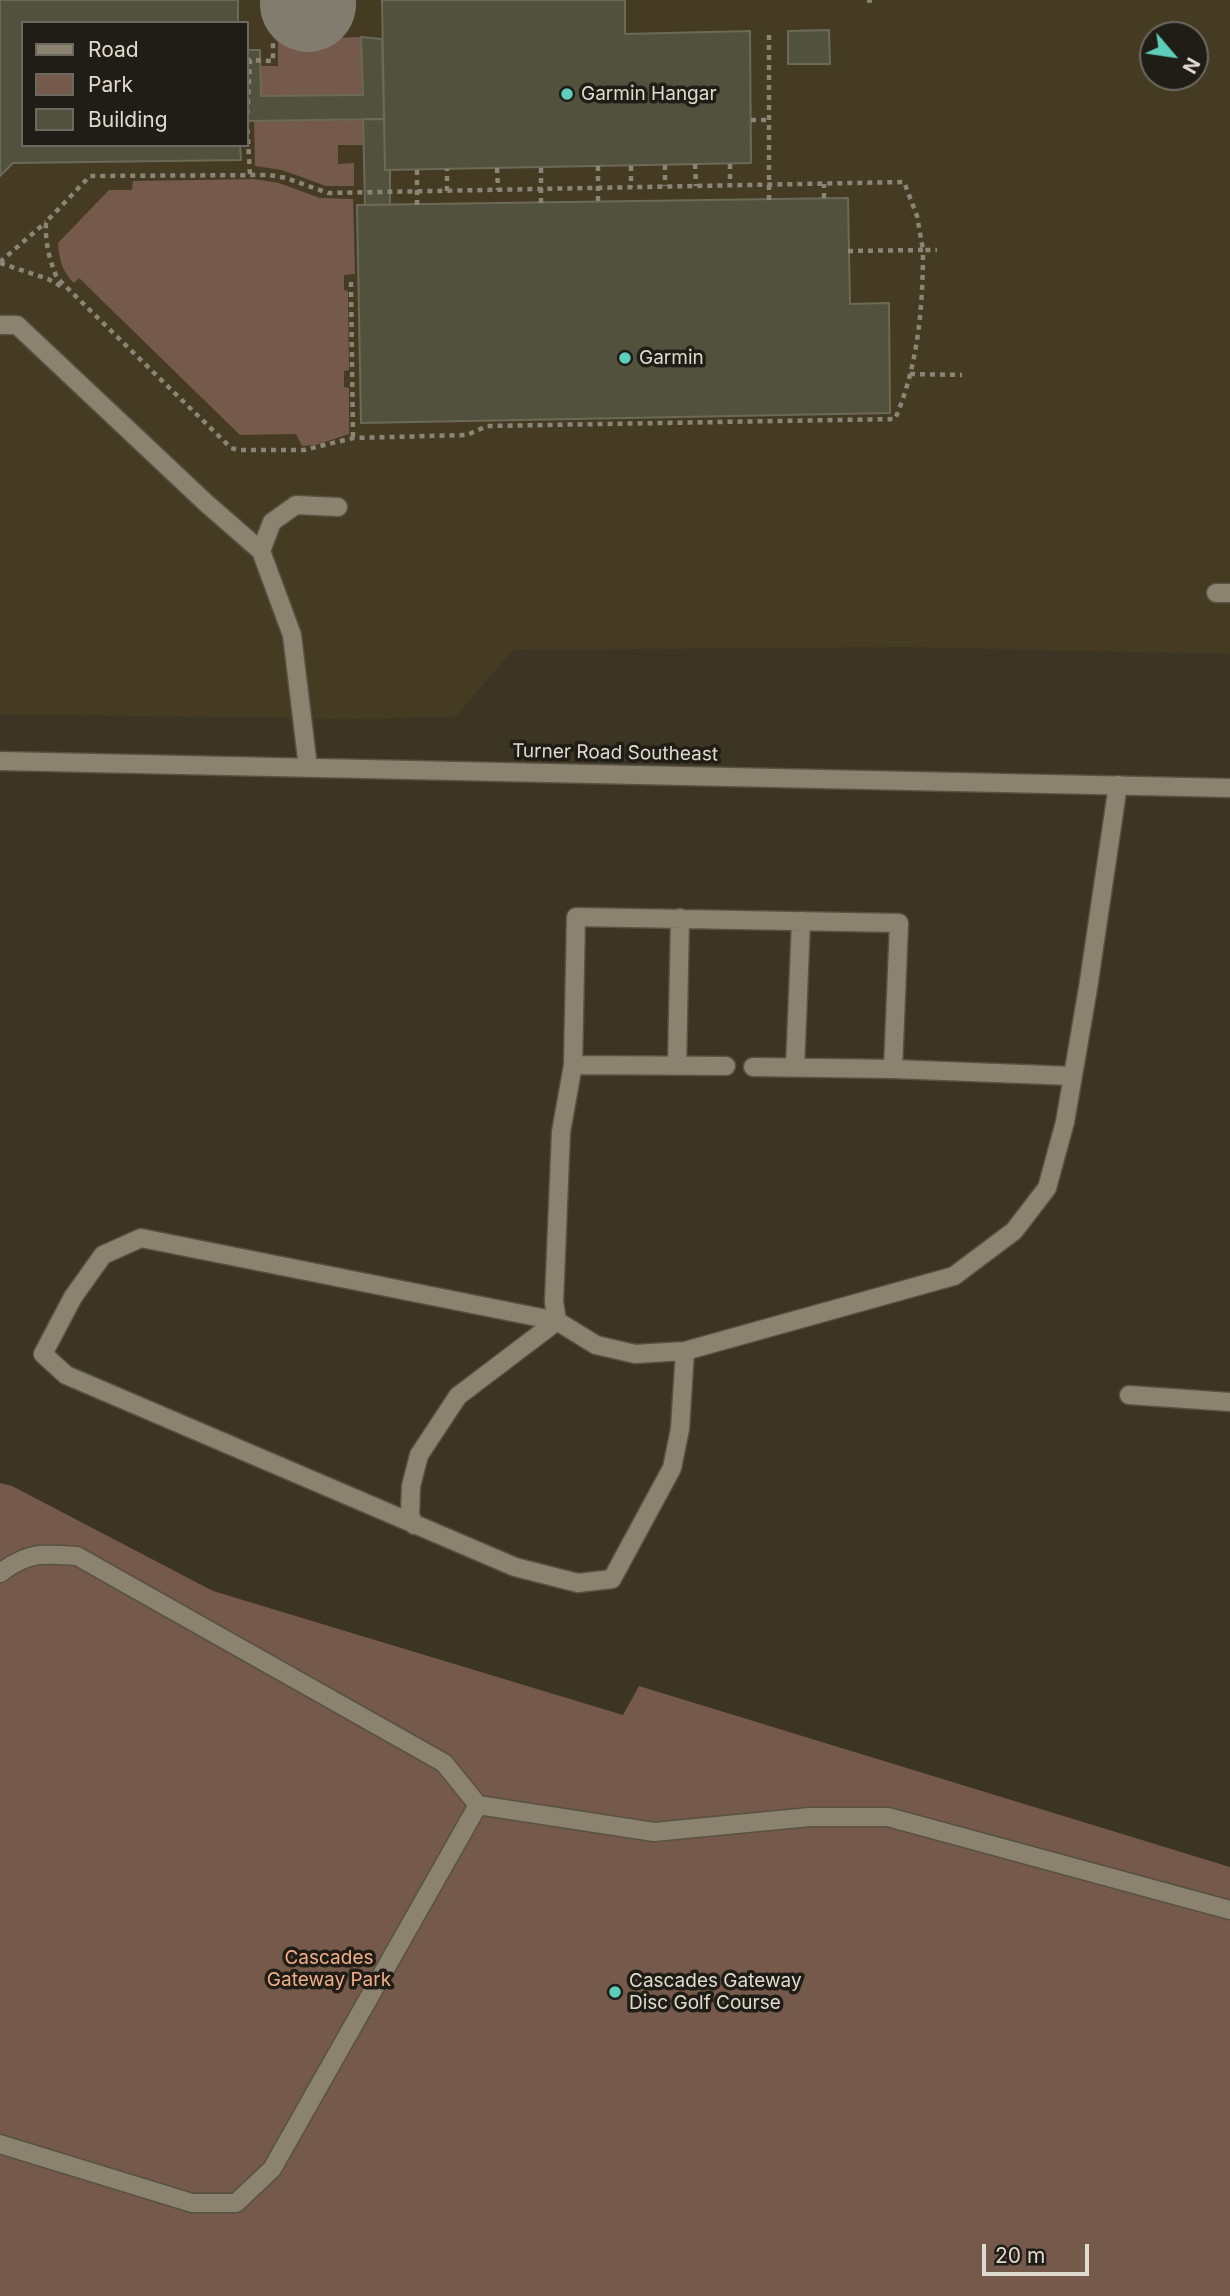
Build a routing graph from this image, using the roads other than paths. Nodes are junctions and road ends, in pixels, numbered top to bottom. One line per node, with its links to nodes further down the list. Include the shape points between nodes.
1 (0, 325): 3 (main road, via 17,326)
2 (338, 507): 3 (main road, via 296,505 272,522)
3 (261, 551): 5 (main road, via 292,635)
4 (0, 761): 5 (main road, Turner Road Southeast)
5 (309, 767): 6 (main road, Turner Road Southeast)
6 (1118, 785): 7 (main road, Turner Road Southeast); 16 (main road)
7 (1230, 788)
8 (680, 918): 9 (main road); 10 (main road, via 576,917); 11 (main road)
9 (801, 921): 14 (main road); 15 (main road, via 899,923)
10 (573, 1065): 11 (main road); 17 (main road, via 561,1132)
11 (677, 1066): 12 (main road)
12 (726, 1066)
13 (753, 1067): 14 (main road)
14 (795, 1068): 15 (main road)
15 (893, 1069): 16 (main road)
16 (1073, 1076): 18 (main road, via 1047,1188 1014,1231 954,1276)
17 (557, 1321): 18 (main road, via 596,1345 635,1354); 21 (main road, via 458,1396 419,1455 411,1486); 21 (main road, via 141,1238 103,1255 73,1297 43,1354 66,1375)
18 (685, 1350): 21 (main road, via 673,1468 612,1579 578,1583 515,1567)
19 (1129, 1395): 20 (main road)
20 (1230, 1402)
21 (414, 1525)
22 (0, 1573): 23 (main road, via 18,1559 45,1554 77,1556 444,1763)
23 (478, 1805): 24 (main road, via 654,1832 810,1816 888,1817); 25 (main road, via 272,2169 236,2203 192,2203)
24 (1230, 1910)
25 (0, 2144)

